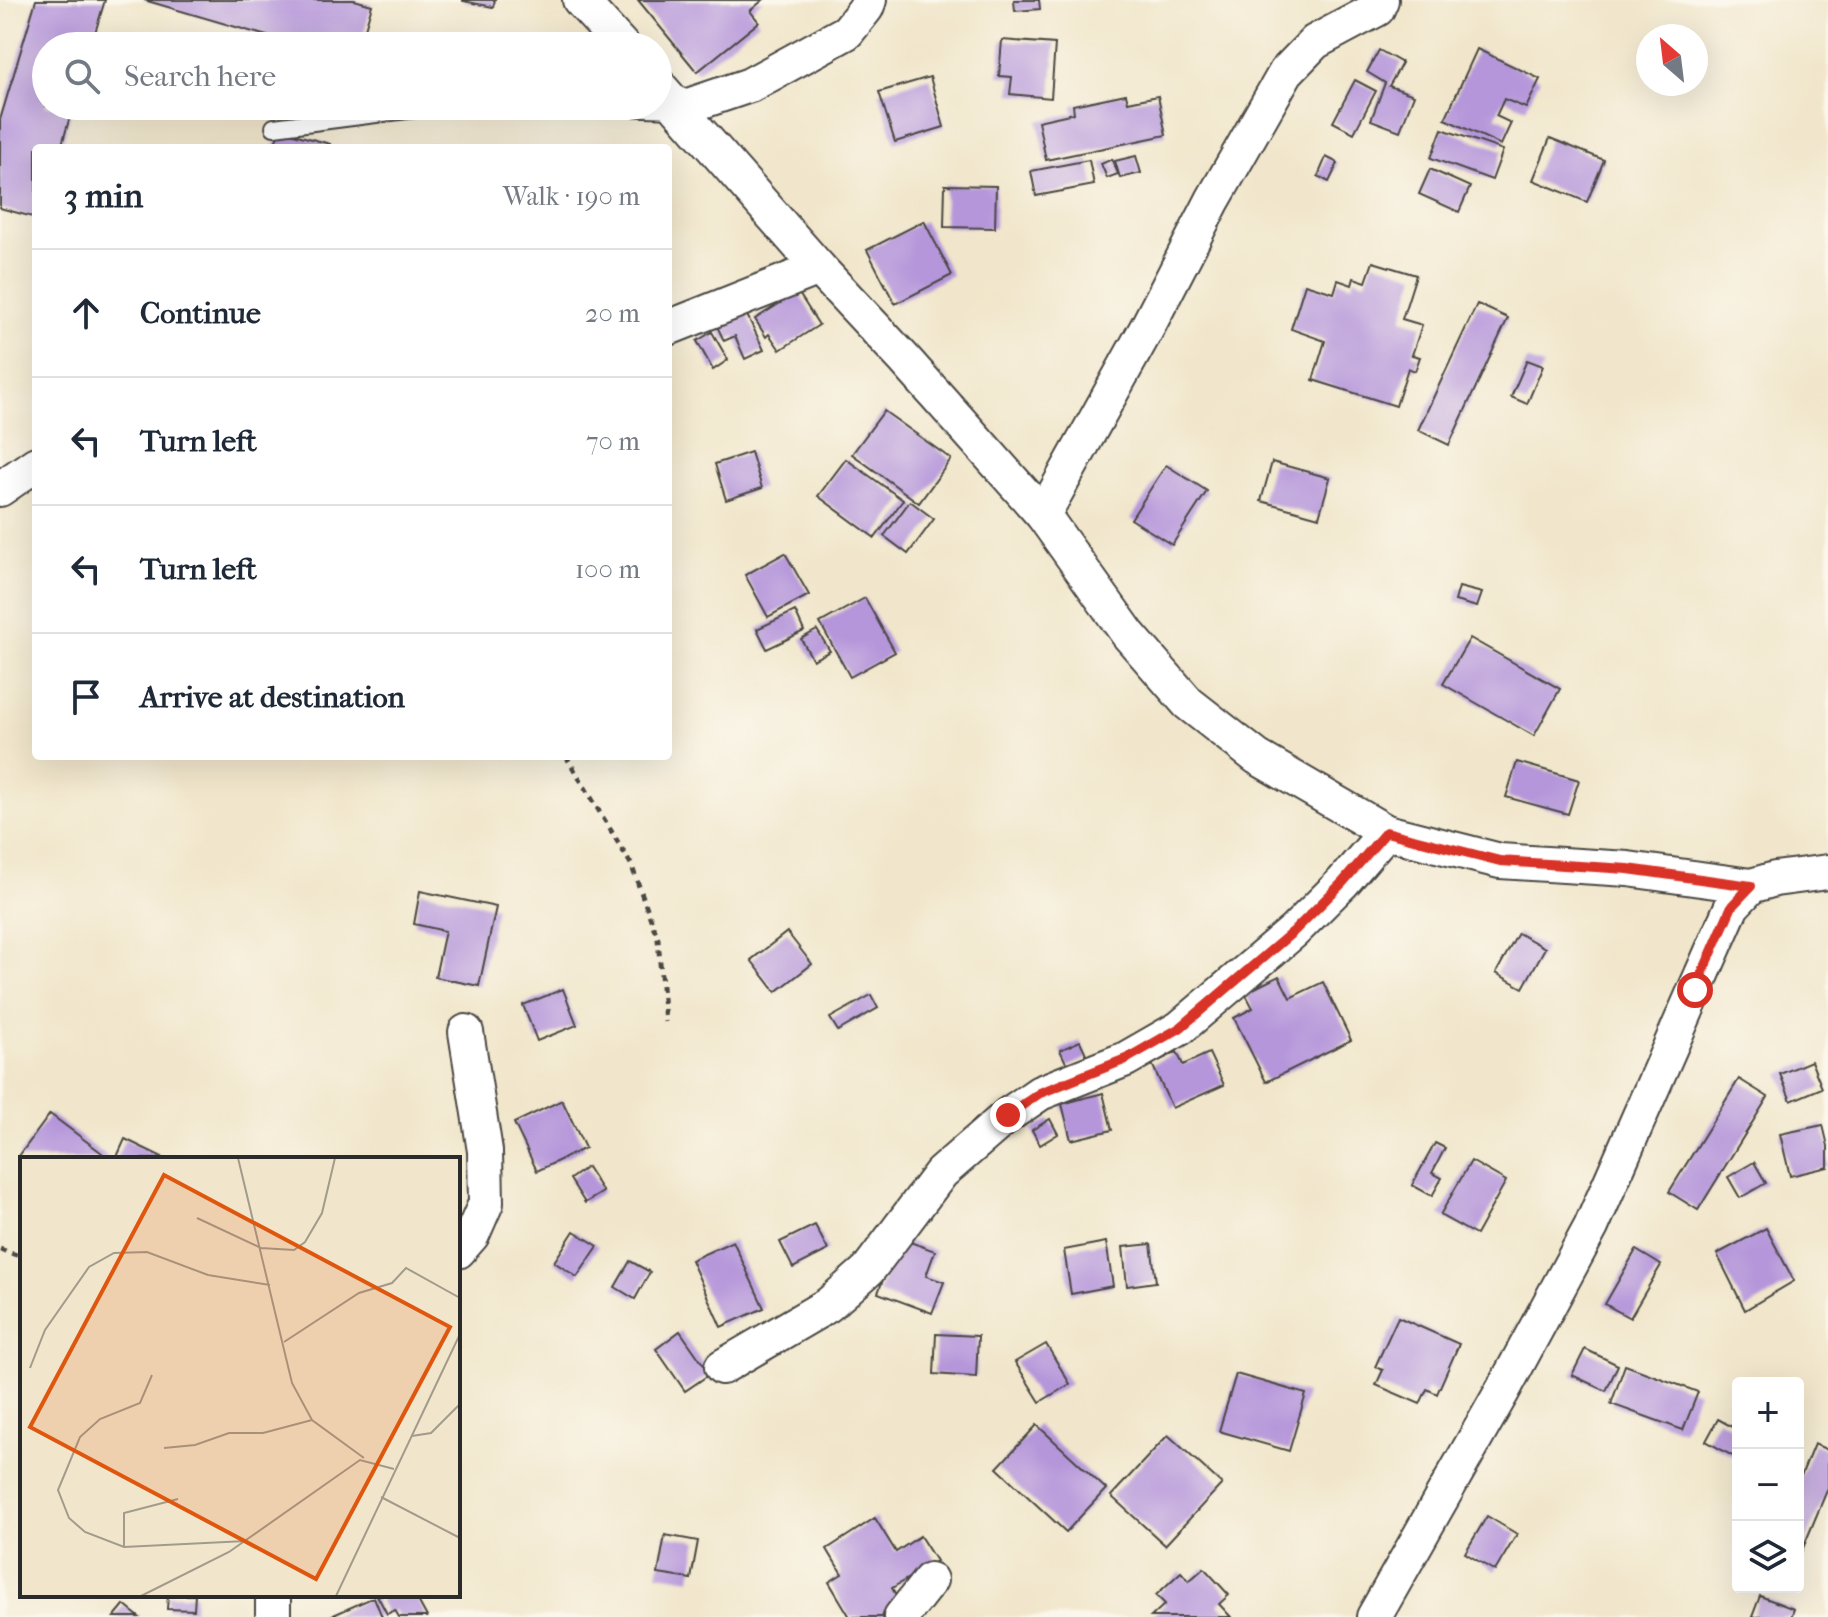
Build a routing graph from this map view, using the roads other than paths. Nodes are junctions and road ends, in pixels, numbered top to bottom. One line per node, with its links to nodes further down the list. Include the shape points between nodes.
1 (580, 0): 4 (street)
2 (869, 0): 5 (street, via 847,32 750,85)
3 (1381, 0): 13 (street, via 1377,9 1315,42 1286,72)
4 (609, 32)
5 (672, 97)
6 (672, 100): 9 (street)
7 (329, 120): 8 (lane)
8 (274, 127)
9 (819, 268): 10 (street); 13 (street)
10 (672, 326)
11 (32, 467): 12 (street)
12 (0, 489)
13 (1043, 515): 14 (street, via 1128,634 1188,703 1257,757)
14 (1386, 832): 16 (street, via 1500,861 1628,869); 19 (street, via 1294,931 1180,1028 1126,1059 1040,1093 1008,1115 941,1173 868,1270 828,1305)
15 (1828, 872): 16 (street)
16 (1751, 886): 21 (street, via 1721,928 1591,1227)
17 (466, 1032): 18 (street, via 485,1151 486,1203)
18 (460, 1249)
19 (722, 1367)
20 (930, 1580): 22 (street)
21 (1374, 1615)
22 (901, 1617)

